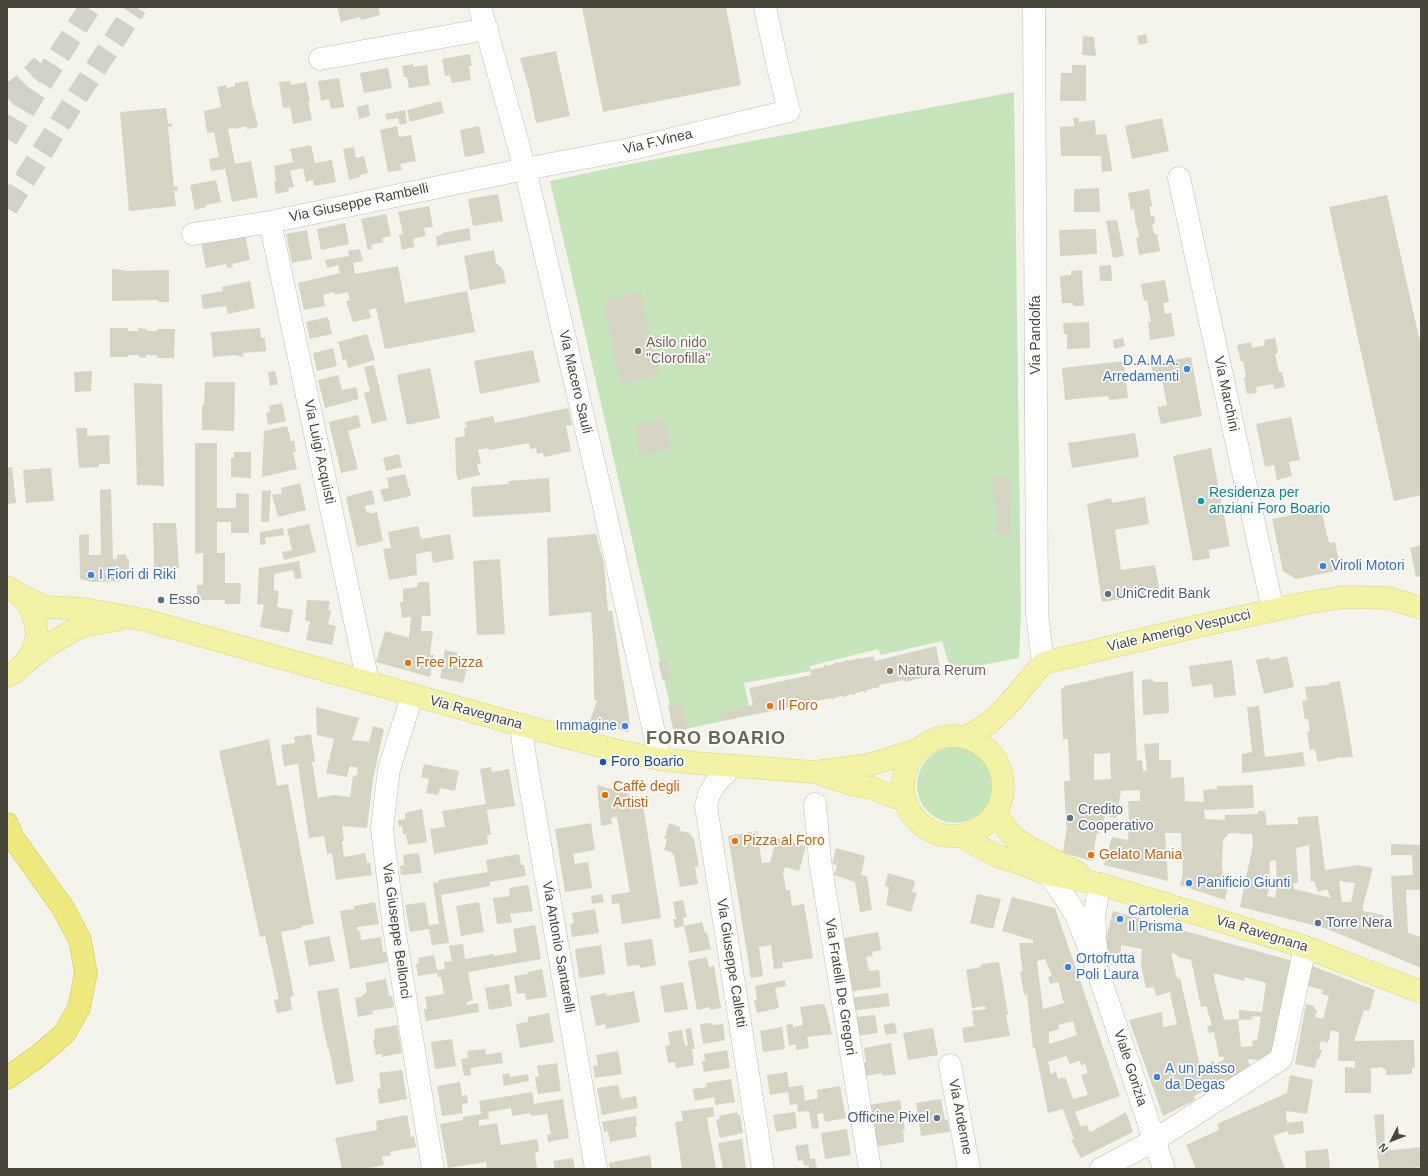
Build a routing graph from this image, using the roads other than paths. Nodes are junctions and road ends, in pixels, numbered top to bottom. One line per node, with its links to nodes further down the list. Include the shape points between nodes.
1 (480, 7): 4 (street, Via Macero Sauli)
2 (765, 7): 6 (street, Via F.Vinea, via 789,111 631,149)
3 (1034, 7): 15 (street, Via Pandolfa, via 1037,612)
4 (486, 29): 5 (street); 6 (street, Via Macero Sauli)
5 (320, 60)
6 (525, 169): 8 (street, Via Giuseppe Rambelli); 22 (street, Via Macero Sauli, via 602,493)
7 (1179, 178): 12 (street, Via Marchini)
8 (270, 222): 9 (street, Via Giuseppe Rambelli); 17 (street, Via Luigi Acquisti)
9 (193, 234)
10 (14, 591): 13 (main road, Via Ravegnana, via 45,607 84,609); 14 (main road, via 30,607 35,621 37,636 33,650)
11 (1421, 608): 12 (main road, Viale Amerigo Vespucci, via 1389,598 1344,597)
12 (1273, 610): 15 (main road, Viale Amerigo Vespucci)
13 (145, 620): 14 (main road, Via Ravegnana, via 115,620 81,626); 17 (main road, Via Ravegnana)
14 (25, 663): 16 (main road, Via Ravegnana)
15 (1043, 663): 20 (main road, via 1007,706 989,723)
16 (7, 676)
17 (368, 682): 18 (main road, Via Ravegnana)
18 (412, 696): 19 (main road, Via Ravegnana); 40 (street, Via Giuseppe Bellonci, via 389,768 382,828 394,928)
19 (521, 725): 22 (main road, Via Ravegnana, via 618,751); 41 (street, Via Antonio Santarelli)
20 (968, 737): 21 (main road, via 948,735 930,741); 27 (main road, via 985,746 1000,766 1004,778 1004,791)
21 (917, 750): 24 (main road, Via Ravegnana, via 868,765); 25 (main road, via 904,773)
22 (660, 758): 23 (main road, Via Ravegnana)
23 (733, 766): 24 (main road, Via Ravegnana); 42 (street, Via Giuseppe Calletti, via 716,783 709,794 706,806)
24 (814, 772): 25 (main road, Via Ravegnana)
25 (905, 800): 29 (main road, via 909,811 926,828 936,834)
26 (815, 804): 43 (street, Via Fratelli De Gregori, via 820,861)
27 (996, 814): 29 (main road, via 974,833); 31 (main road, Via Ravegnana, via 1013,837)
28 (7, 824): 35 (highway, via 13,838 37,869 80,940 86,973 79,1008 64,1034)
29 (960, 836): 30 (main road, Via Ravegnana, via 997,856)
30 (1047, 874): 31 (main road, Via Ravegnana); 33 (street, Viale Gorizia, via 1076,915)
31 (1100, 884): 32 (main road, Via Ravegnana); 33 (street, Viale Gorizia, via 1094,915)
32 (1305, 947): 34 (main road, Via Ravegnana); 39 (street, via 1281,1059)
33 (1096, 966): 39 (street, Viale Gorizia)
34 (1421, 992)
35 (37, 1057): 37 (highway); 38 (highway)
36 (950, 1065): 44 (street, Via Ardenne)
37 (7, 1066)
38 (7, 1078)
39 (1155, 1140): 45 (street); 46 (street, Viale Gorizia)
40 (433, 1169)
41 (596, 1169)
42 (763, 1169)
43 (870, 1169)
44 (969, 1169)
45 (1101, 1169)
46 (1164, 1169)

